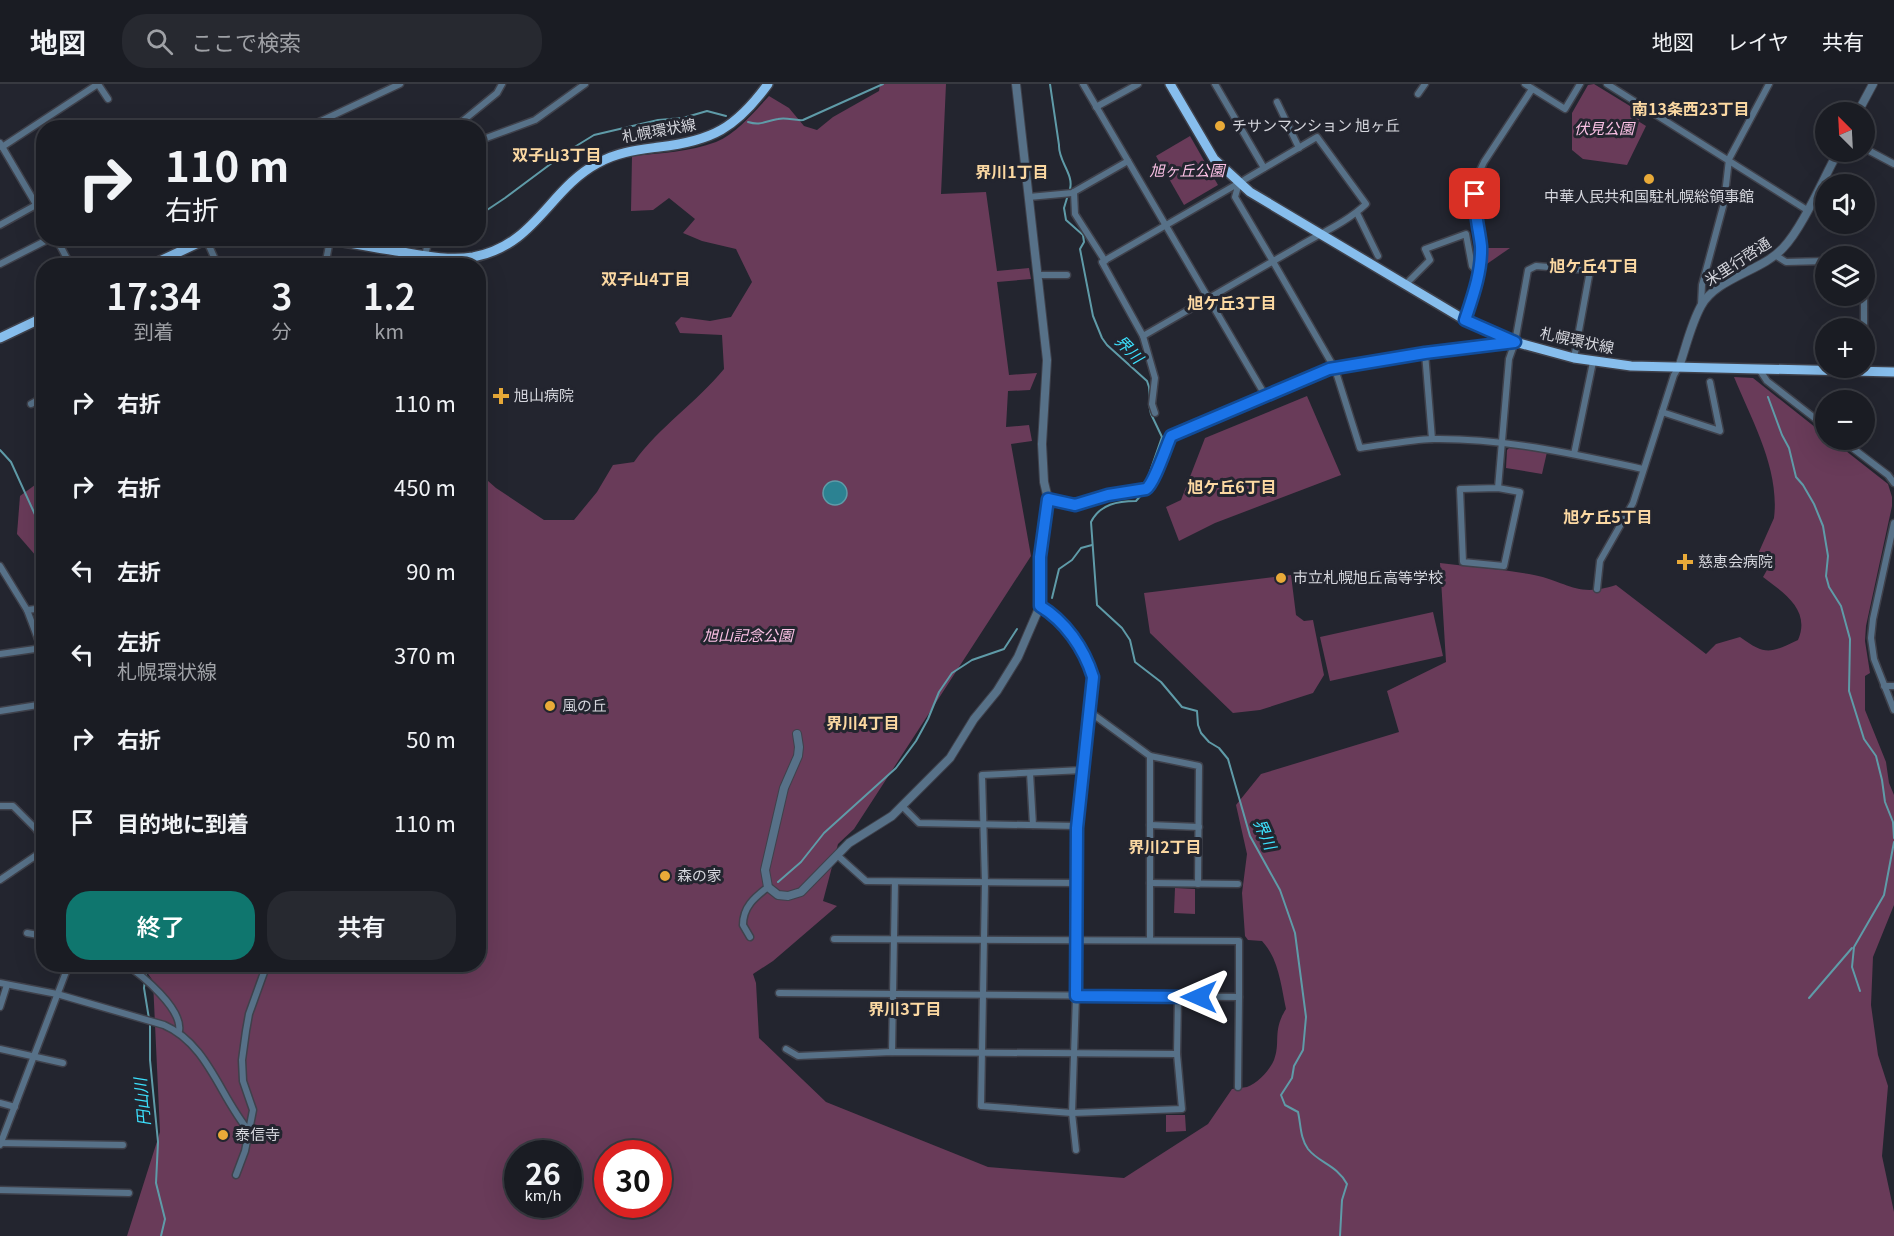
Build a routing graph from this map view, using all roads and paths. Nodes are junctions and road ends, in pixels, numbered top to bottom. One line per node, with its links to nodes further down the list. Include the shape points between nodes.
1 (98, 84): 19 (street); 23 (street)
2 (400, 84): 24 (street)
3 (502, 84): 25 (street, via 497,93)
4 (585, 84): 27 (street, via 535,120)
5 (768, 84): 56 (main road, 札幌環状線, via 746,112 718,133 683,144 617,154 583,171 536,223 506,244)
6 (1016, 84): 38 (street)
7 (1083, 84): 22 (street)
8 (1138, 84): 22 (street)
9 (1170, 84): 36 (main road, 札幌環状線, via 1214,159)
10 (1215, 84): 35 (street)
11 (1425, 84): 18 (street)
12 (1525, 84): 17 (street)
13 (1580, 84): 17 (street, via 1565,109)
14 (1606, 84): 31 (street)
15 (1769, 84): 31 (street)
16 (1873, 84): 21 (street)
17 (1532, 89): 61 (street, via 1476,179)
18 (1418, 94)
19 (108, 99)
20 (1277, 102): 29 (street)
21 (1863, 102)
22 (1096, 107): 32 (street)
23 (41, 120)
24 (323, 120)
25 (464, 120)
26 (36, 123): 28 (street)
27 (486, 138)
28 (1, 145): 39 (street)
29 (1299, 148): 35 (street); 41 (street, via 1317,137 1366,204)
30 (1875, 154): 34 (street)
31 (1729, 159): 40 (street); 66 (street, via 1724,203 1702,285)
32 (1128, 162): 37 (street); 43 (street)
33 (1833, 162): 40 (street, 米里行啓通)
34 (1894, 164)
35 (1264, 168): 36 (street)
36 (1239, 183): 43 (street); 44 (main road, 札幌環状線); 58 (street, via 1235,197)
37 (1074, 192): 38 (street); 57 (street, via 1075,214)
38 (1029, 197): 62 (street)
39 (36, 205): 42 (street)
40 (1807, 210): 51 (street, 米里行啓通, via 1794,235)
41 (1357, 213): 44 (street); 53 (street)
42 (0, 225)
43 (1166, 225): 57 (street); 65 (street)
44 (1320, 234): 58 (street); 64 (main road, 札幌環状線)
45 (37, 246): 60 (street)
46 (182, 246): 54 (main road)
47 (364, 246): 50 (main road, 札幌環状線)
48 (388, 246): 50 (street)
49 (427, 246): 52 (street)
50 (387, 250): 52 (main road, 札幌環状線)
51 (1775, 255): 59 (street, via 1786,262); 66 (street, 米里行啓通, via 1719,288)
52 (425, 256): 55 (main road, 札幌環状線)
53 (1378, 256)
54 (162, 258)
55 (447, 258)
56 (466, 258)
57 (1105, 261): 69 (street, via 1102,262)
58 (1273, 261): 65 (street); 76 (street)
59 (1815, 261)
60 (0, 264)
61 (1479, 273): 64 (street, via 1472,266 1467,234 1425,249 1430,260); 67 (street)
62 (1038, 275): 63 (street); 95 (street, via 1047,360 1042,444)
63 (1068, 275)
64 (1406, 284): 67 (main road, 札幌環状線)
65 (1208, 298): 69 (street); 82 (street)
66 (1701, 306): 75 (street, 米里行啓通)
67 (1465, 320): 71 (main road, 札幌環状線)
68 (36, 321): 70 (main road)
69 (1143, 336): 86 (street, via 1155,378)
70 (0, 338)
71 (1515, 342): 72 (street); 73 (main road, 札幌環状線); 73 (street, via 1528,270 1536,266 1586,270 1589,276); 89 (street, via 1509,359)
72 (1425, 353): 76 (street); 88 (street)
73 (1574, 358): 74 (main road, 札幌環状線)
74 (1593, 362): 75 (main road, 札幌環状線); 91 (street)
75 (1678, 367): 77 (main road, 札幌環状線); 85 (street)
76 (1335, 369): 82 (street); 88 (street, via 1360,448)
77 (1759, 369): 78 (main road, 札幌環状線); 87 (street, via 1767,381)
78 (1815, 369)
79 (1875, 371): 80 (main road, 札幌環状線)
80 (1894, 372)
81 (1710, 382): 85 (street, via 1720,431)
82 (1265, 395): 95 (street, via 1171,436 1152,485 1146,489 1075,505)
83 (36, 401): 84 (street)
84 (31, 404)
85 (1662, 412): 92 (street)
86 (1155, 413)
87 (1815, 418)
88 (1432, 440): 89 (street)
89 (1503, 442): 91 (street); 94 (street)
90 (1855, 450): 93 (street)
91 (1574, 454): 92 (street)
92 (1642, 469): 98 (street, via 1633,503 1600,561)
93 (1894, 483)
94 (1498, 488): 94 (street, via 1520,492 1504,566 1463,562 1460,489)
95 (1048, 499): 99 (street, via 1040,557)
96 (1894, 523): 105 (street, via 1871,629 1874,659)
97 (0, 566): 101 (street)
98 (1597, 589)
99 (1040, 606): 110 (street, via 1065,626 1089,665 1093,677); 116 (street, via 1018,657 997,691 950,758)
100 (36, 609): 101 (street)
101 (27, 610): 102 (street)
102 (36, 633)
103 (36, 651): 104 (street)
104 (0, 654)
105 (1884, 686): 106 (street); 108 (street)
106 (1894, 686)
107 (36, 705): 109 (street)
108 (1894, 709)
109 (0, 711)
110 (1090, 712): 112 (street); 113 (street)
111 (797, 734): 132 (street, via 798,756 784,788 765,870)
112 (1150, 756): 118 (street); 121 (street, via 1199,766)
113 (1083, 770): 114 (street); 120 (street)
114 (1030, 773): 117 (street); 119 (street, via 982,775)
115 (0, 806): 122 (street, via 13,806)
116 (902, 806): 119 (street, via 919,823); 124 (street)
117 (1033, 825): 119 (street); 120 (street)
118 (1150, 825): 121 (street); 129 (street)
119 (984, 826): 127 (street)
120 (1077, 826): 128 (street)
121 (1199, 826): 130 (street)
122 (36, 830)
123 (36, 855): 125 (street)
124 (837, 855): 126 (street, via 866,881); 132 (street, via 801,892 778,895)
125 (1, 879)
126 (895, 882): 127 (street); 136 (street)
127 (985, 883): 128 (street); 138 (street)
128 (1077, 883): 139 (street)
129 (1150, 883): 130 (street); 140 (street)
130 (1198, 884): 131 (street)
131 (1238, 884)
132 (768, 887): 135 (street, via 746,908 743,925)
133 (27, 933): 134 (street)
134 (36, 935)
135 (750, 937)
136 (894, 938): 137 (street); 138 (street); 147 (street)
137 (834, 939)
138 (984, 939): 139 (street); 148 (street)
139 (1076, 940): 140 (street); 149 (street)
140 (1150, 940): 151 (street, via 1239,942)
141 (66, 972): 146 (street)
142 (136, 972): 153 (street, via 172,1009)
143 (264, 972): 166 (street, via 249,1014 242,1060 243,1081 253,1110)
144 (4, 984): 146 (street); 152 (street)
145 (778, 993): 147 (street)
146 (57, 994): 153 (street); 160 (street)
147 (894, 995): 148 (street); 156 (street)
148 (983, 995): 149 (street); 157 (street)
149 (1076, 996): 150 (street); 158 (street)
150 (1178, 997): 151 (street); 159 (street)
151 (1239, 997): 162 (street)
152 (0, 1007)
153 (179, 1031): 166 (street, via 193,1045)
154 (0, 1049): 160 (street)
155 (786, 1049): 156 (street, via 798,1056)
156 (892, 1052): 157 (street)
157 (981, 1053): 158 (street); 165 (street, via 981,1106)
158 (1073, 1053): 159 (street); 165 (street)
159 (1177, 1054): 165 (street, via 1182,1109)
160 (33, 1057): 161 (street); 164 (street)
161 (63, 1063)
162 (1239, 1087)
163 (0, 1103): 164 (street)
164 (15, 1107): 167 (street)
165 (1072, 1113): 169 (street)
166 (249, 1131): 170 (street)
167 (0, 1144): 168 (street)
168 (123, 1145)
169 (1076, 1150)
170 (236, 1175)
171 (0, 1190): 172 (street)
172 (129, 1194)

